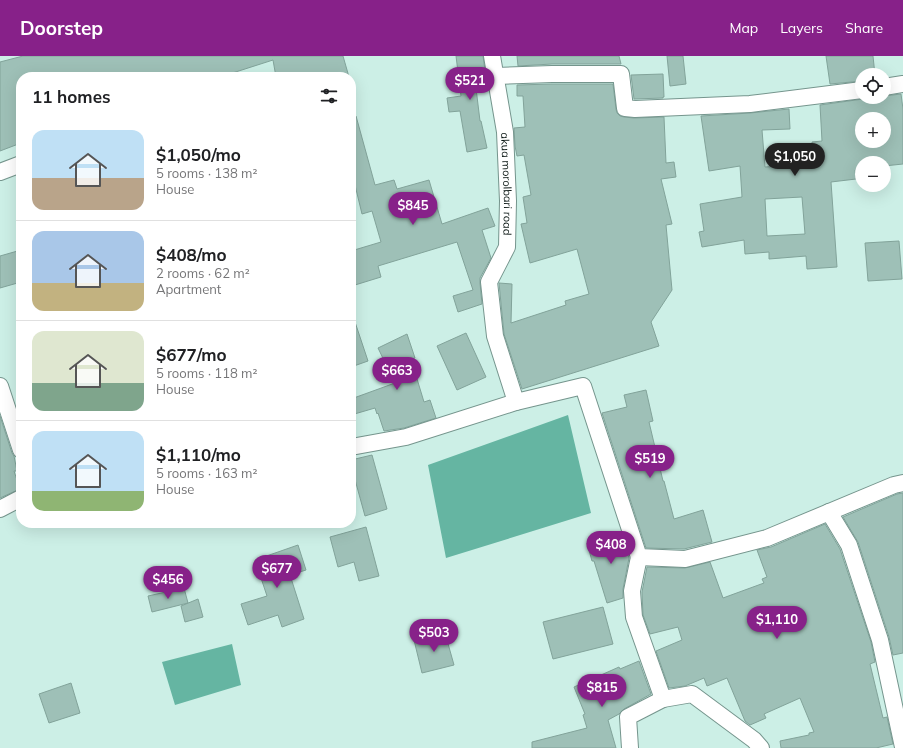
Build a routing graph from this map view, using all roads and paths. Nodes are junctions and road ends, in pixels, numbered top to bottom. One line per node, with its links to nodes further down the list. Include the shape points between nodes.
1 (492, 56): 2 (street, akua morolbari road)
2 (496, 76): 5 (street, via 621,74 625,108 636,109 750,104); 9 (street, akua morolbari road, via 505,132 507,247 489,282 495,336)
3 (903, 84): 4 (street)
4 (891, 86)
5 (855, 91)
6 (16, 166): 7 (street)
7 (0, 172)
8 (0, 386): 10 (street)
9 (516, 402): 11 (street, via 406,437); 16 (street, via 583,386)
10 (16, 435)
11 (356, 446)
12 (903, 484): 15 (street, via 894,485)
13 (16, 501): 14 (street)
14 (0, 509)
15 (829, 512): 16 (street, via 767,538 685,559); 18 (street, via 849,545 880,640)
16 (639, 557): 17 (street, via 632,591 634,617)
17 (663, 699): 19 (street, via 628,716); 20 (street, via 692,694)
18 (903, 747)
19 (630, 748)
20 (761, 748)

